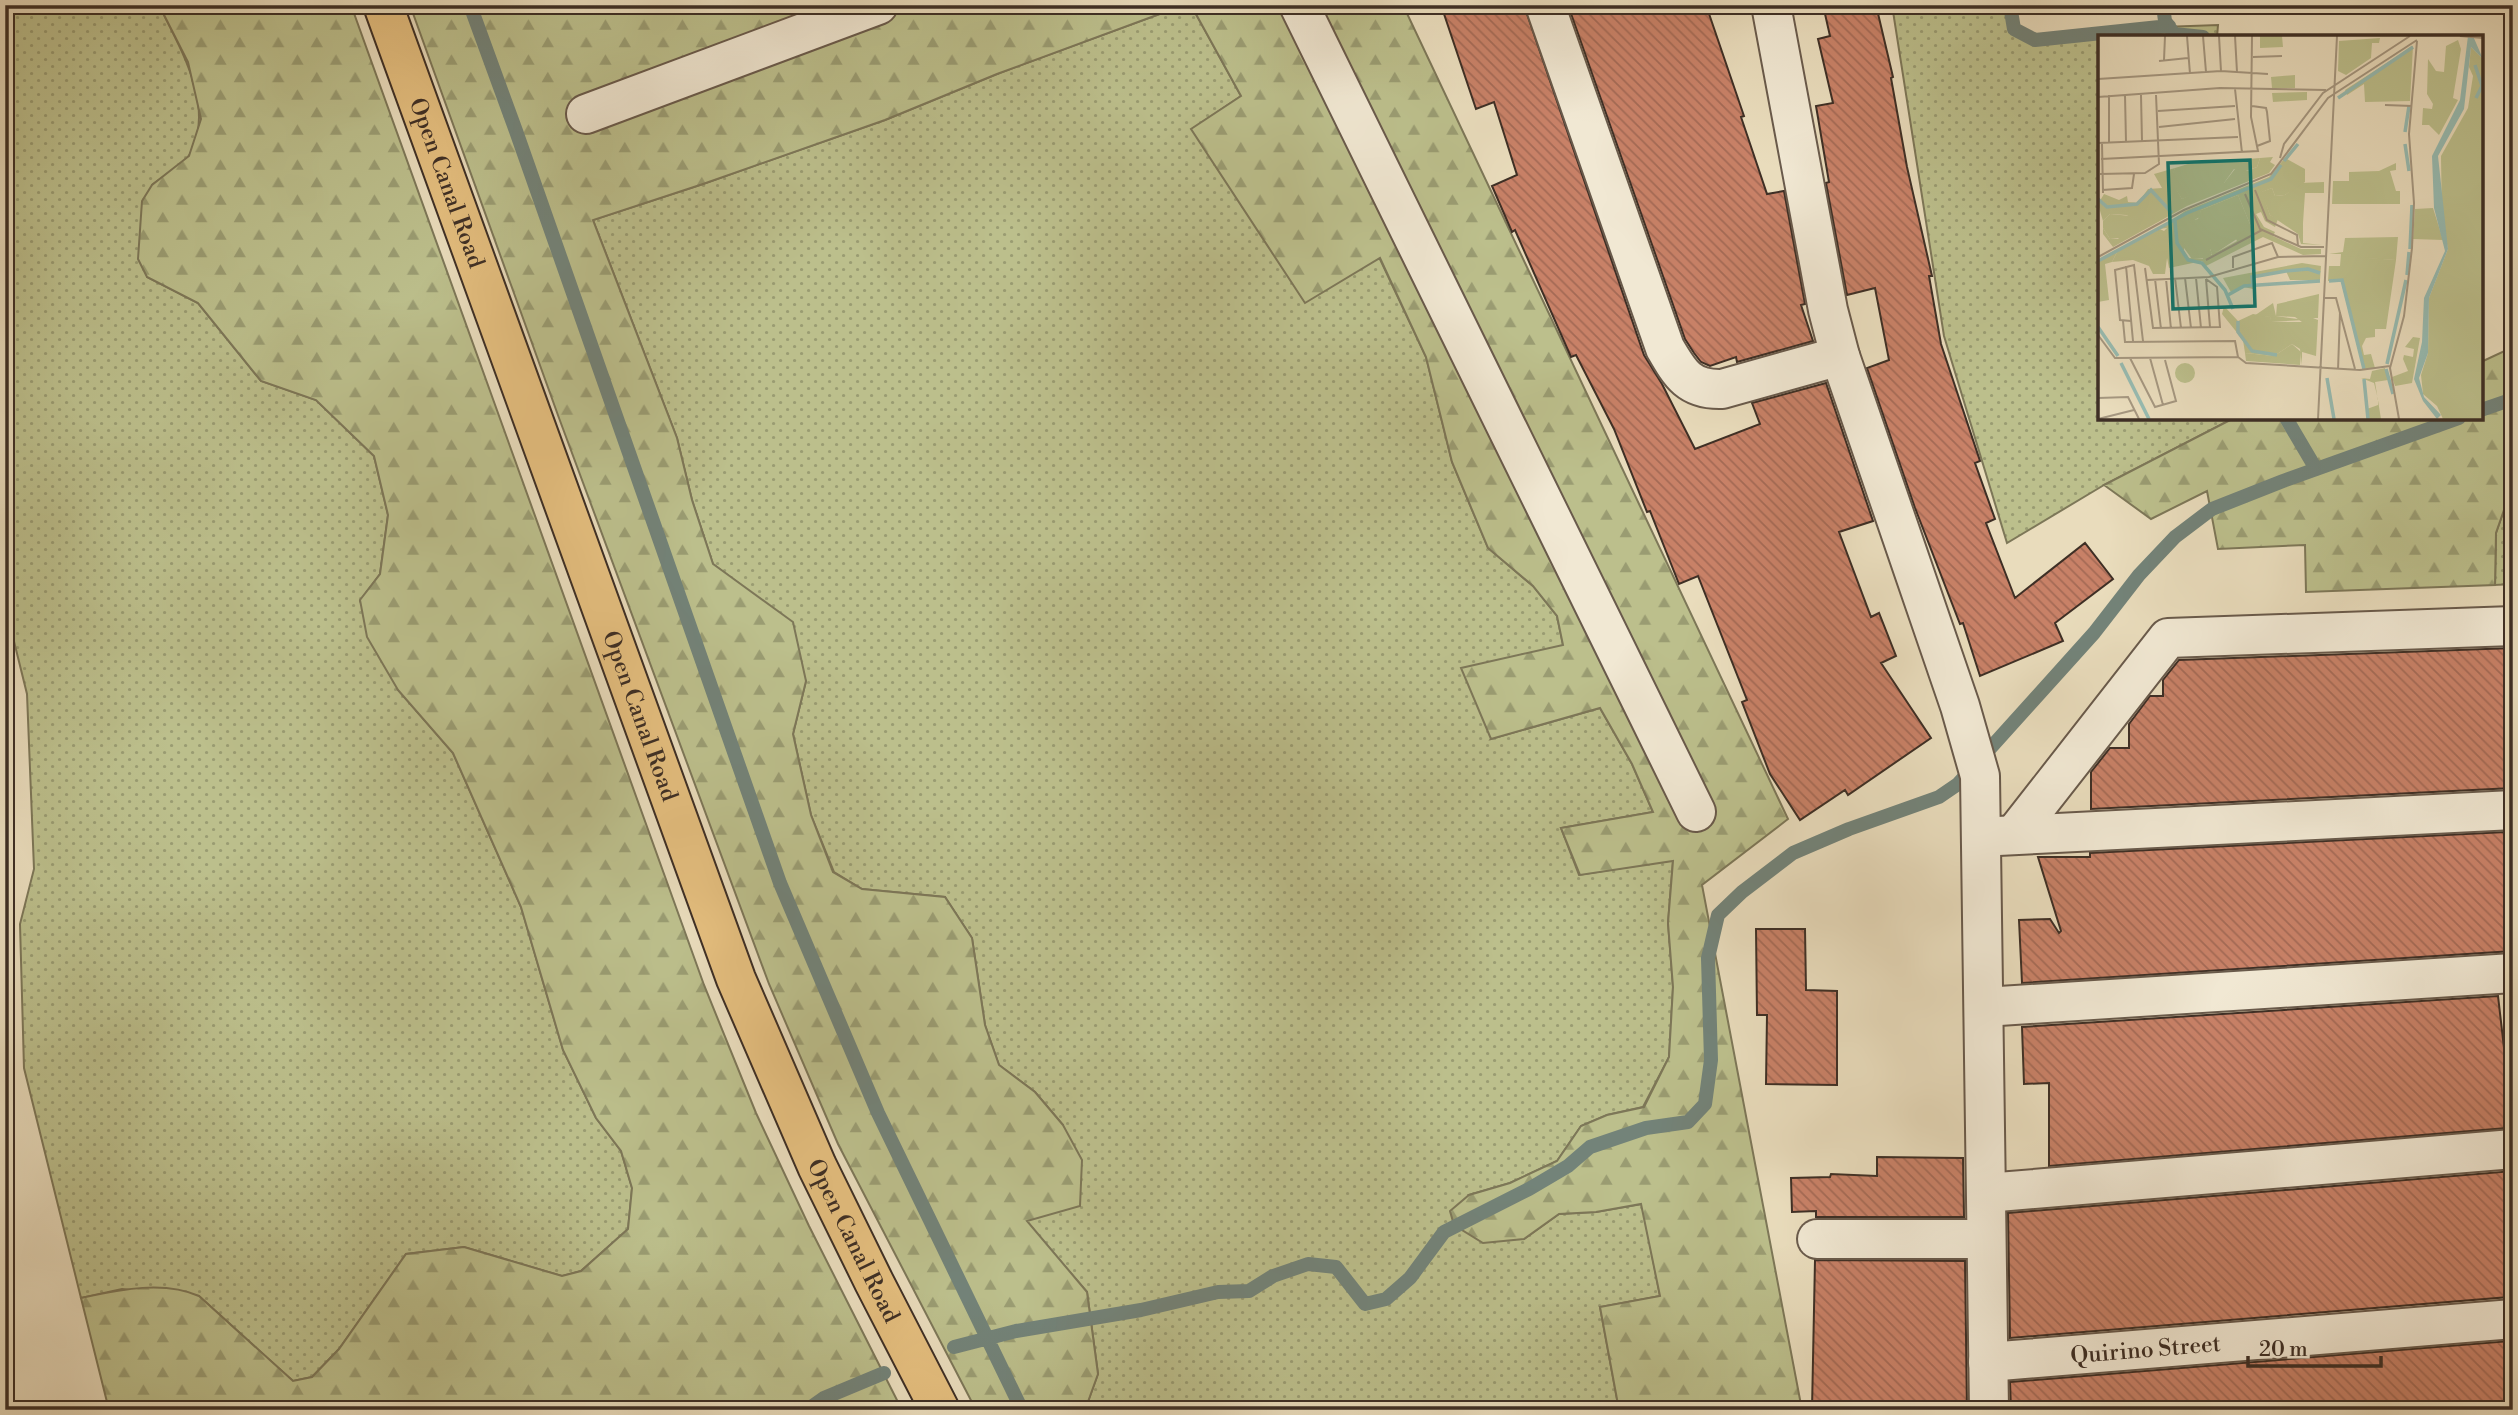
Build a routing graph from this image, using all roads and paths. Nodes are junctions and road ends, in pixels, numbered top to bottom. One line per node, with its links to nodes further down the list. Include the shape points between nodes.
1 (383, 5): 20 (main road, Open Canal Road, via 736,979 817,1166)
2 (878, 5): 6 (street)
3 (1299, 5): 10 (street)
4 (1545, 5): 7 (street, via 1665,348 1687,380 1722,389)
5 (1771, 5): 7 (street)
6 (586, 114)
7 (1840, 356): 11 (street, via 1960,706)
8 (2513, 626): 11 (street, via 2168,638)
9 (2513, 810): 11 (street)
10 (1696, 812)
11 (1998, 836): 13 (street)
12 (2513, 973): 13 (street)
13 (1984, 1007): 15 (street)
14 (2513, 1149): 15 (street)
15 (1986, 1193): 17 (street)
16 (1817, 1239): 17 (street)
17 (1986, 1239): 19 (street)
18 (2513, 1319): 19 (street, Quirino Street)
19 (1988, 1362): 21 (street)
20 (940, 1410)
21 (1989, 1410)

